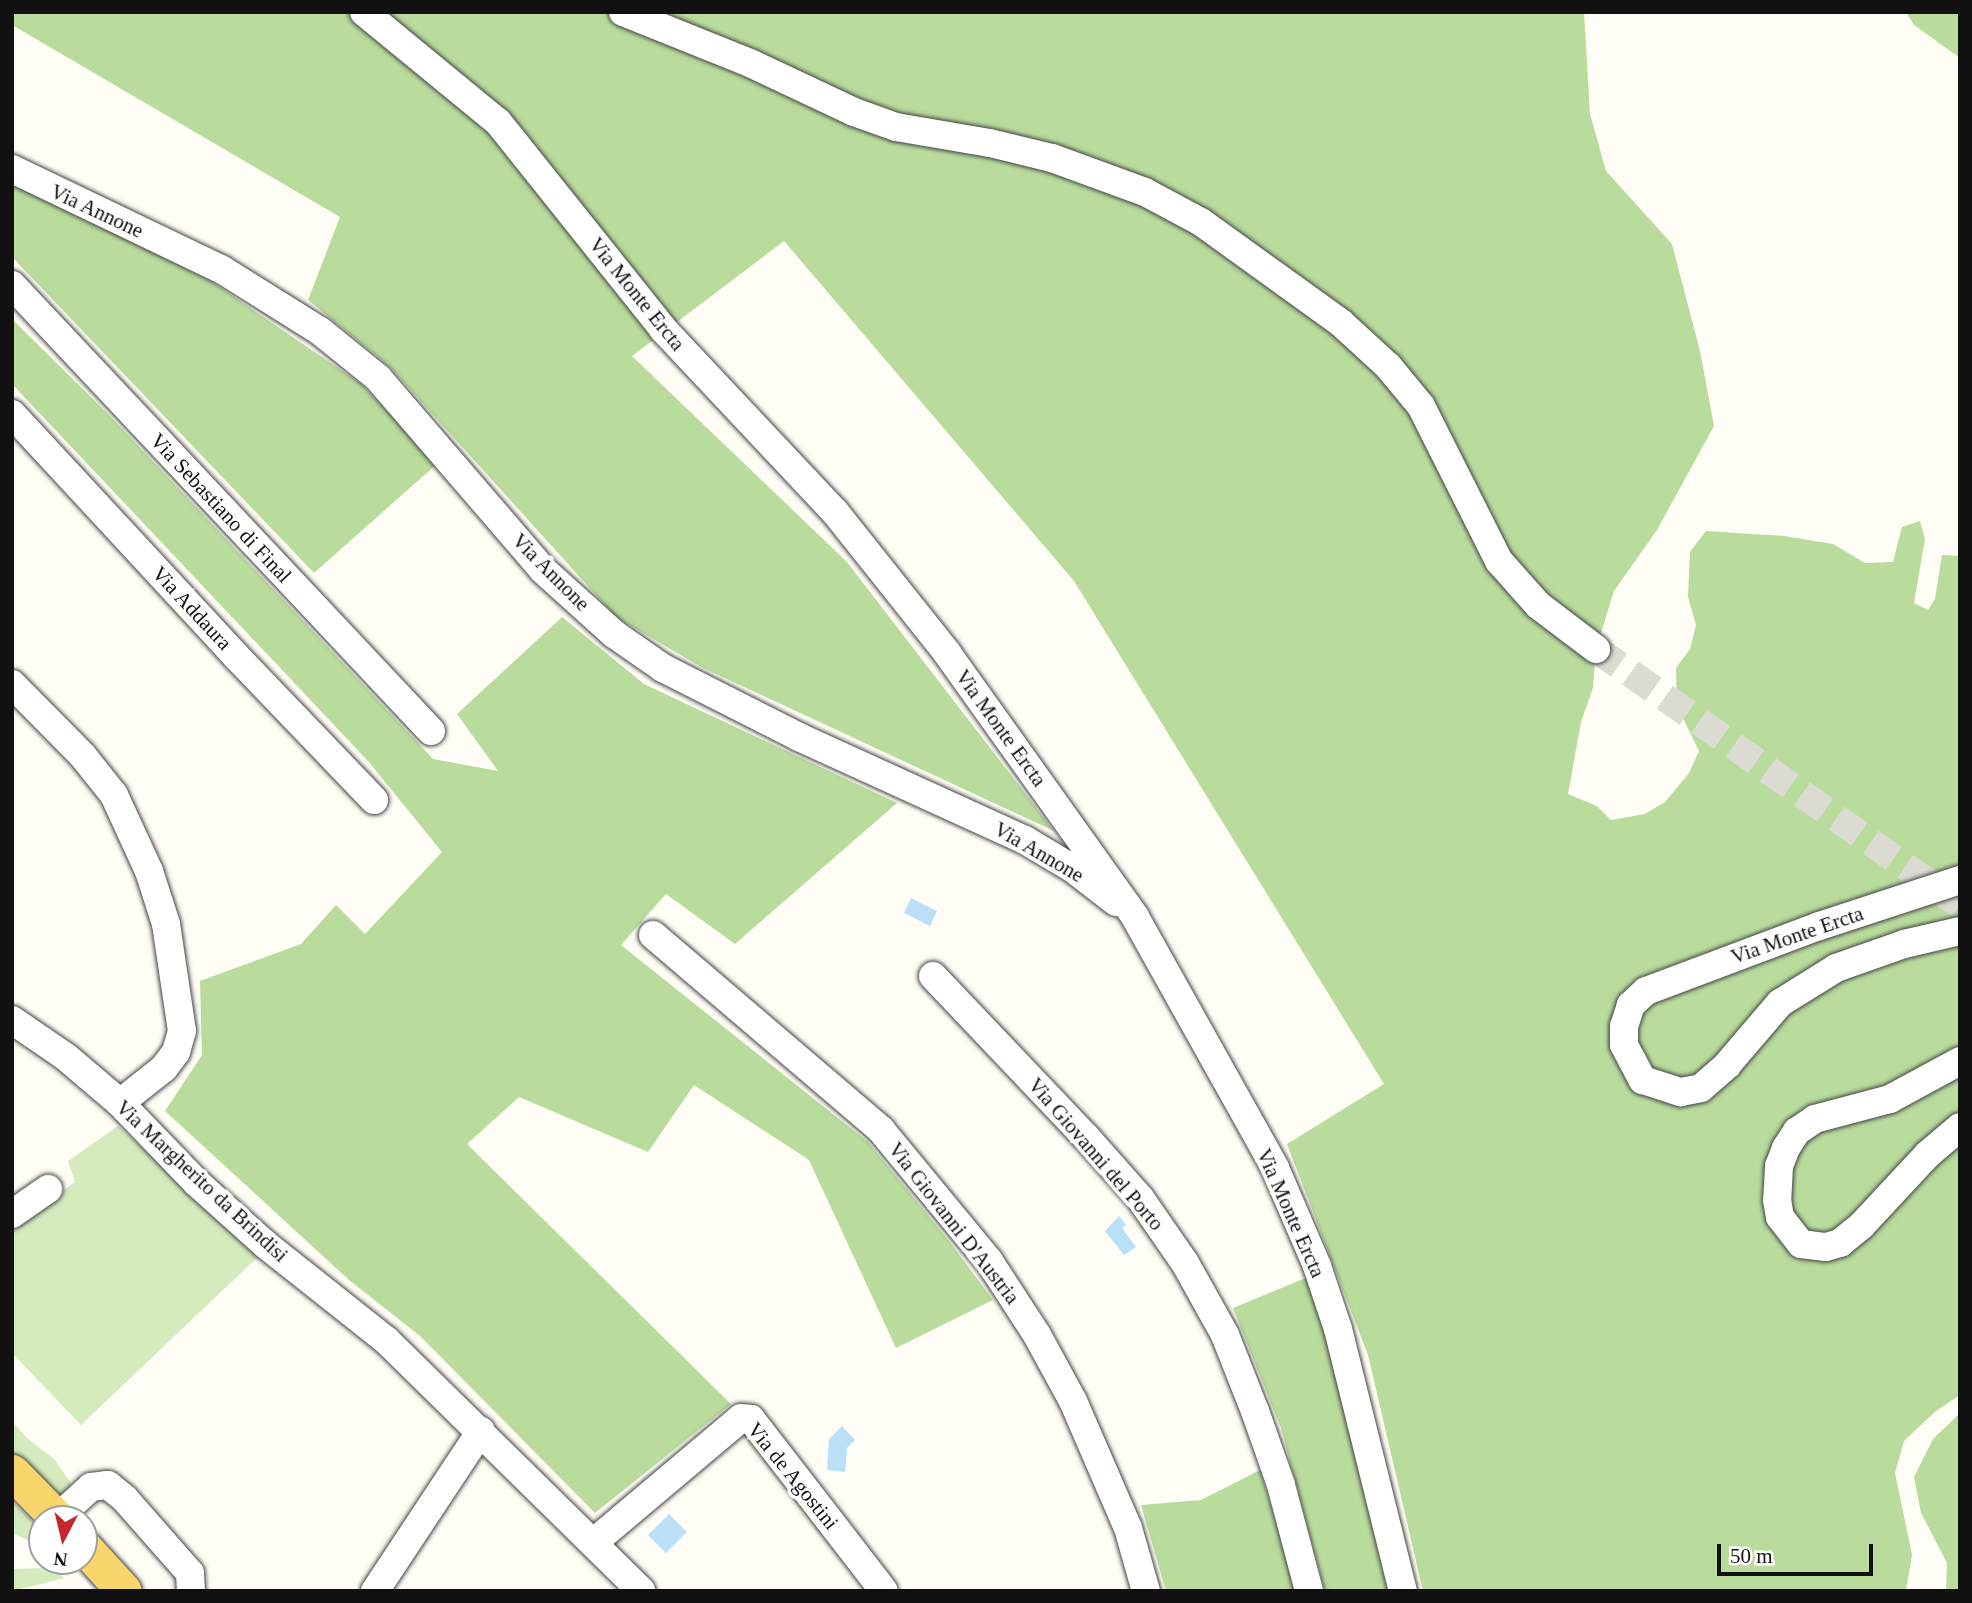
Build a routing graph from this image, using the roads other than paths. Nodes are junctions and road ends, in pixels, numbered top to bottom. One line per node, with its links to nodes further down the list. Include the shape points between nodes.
1 (363, 12): 11 (street, Via Monte Ercta, via 499,122 688,358 835,512 947,653)
2 (623, 12): 6 (street, via 886,123 1052,158 1145,192 1201,222 1341,323 1388,366 1421,406 1499,561 1538,605)
3 (12, 169): 11 (street, Via Annone, via 221,269 320,331 378,378 543,570 614,634 663,668 799,737 1025,840 1072,868)
4 (12, 285): 8 (street, Via Sebastiano di Final)
5 (12, 414): 9 (street, Via Addaura)
6 (1596, 649)
7 (12, 684): 17 (street, via 83,756 114,795 149,871 166,924 182,1031 176,1052 164,1068)
8 (431, 731)
9 (374, 800)
10 (1960, 880): 12 (street, Via Monte Ercta, via 1819,926 1646,991 1631,1005 1624,1045 1643,1080 1681,1092 1701,1088 1780,1003 1836,968 1904,944)
11 (1135, 917): 34 (street, Via Monte Ercta, via 1275,1168 1302,1230 1338,1329)
12 (1960, 931)
13 (653, 935): 32 (street, Via Giovanni D'Austria, via 881,1130 989,1261 1073,1401 1128,1528)
14 (933, 976): 33 (street, Via Giovanni del Porto, via 1140,1198 1185,1263 1225,1335 1255,1411 1281,1485)
15 (12, 1020): 17 (street, Via Margherito da Brindisi, via 66,1057)
16 (1960, 1061): 18 (street, via 1890,1099 1815,1119 1797,1131 1779,1166 1780,1217 1801,1244 1826,1247 1840,1243)
17 (120, 1103): 21 (street, Via Margherito da Brindisi, via 248,1230 386,1340)
18 (1960, 1127)
19 (48, 1189): 20 (street)
20 (12, 1214)
21 (481, 1431): 25 (street, Via Margherito da Brindisi); 29 (street)
22 (12, 1472): 23 (main road)
23 (44, 1505)
24 (71, 1505): 28 (street, via 91,1487 108,1485 190,1573)
25 (594, 1542): 30 (street, Via Margherito da Brindisi); 31 (street, Via de Agostini, via 733,1424 741,1418 751,1419)
26 (98, 1562): 27 (main road)
27 (124, 1591)
28 (191, 1591)
29 (375, 1591)
30 (641, 1591)
31 (884, 1591)
32 (1146, 1591)
33 (1309, 1591)
34 (1404, 1591)

